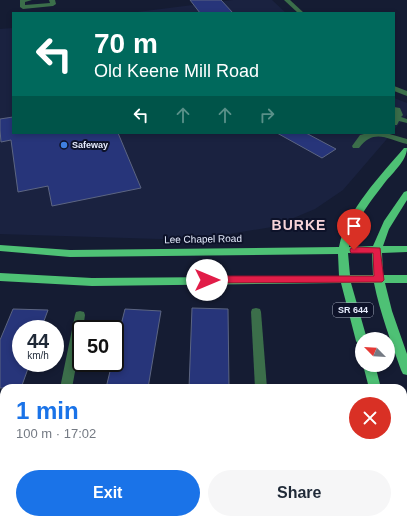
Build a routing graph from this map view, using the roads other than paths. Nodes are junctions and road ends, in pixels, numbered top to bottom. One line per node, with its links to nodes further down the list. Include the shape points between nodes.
1 (29, 0): 2 (street, via 22,1 23,7 53,4)
2 (52, 0)
3 (287, 0): 4 (street)
4 (300, 12)
5 (395, 88): 6 (street)
6 (407, 94)
7 (395, 109): 8 (street, via 399,115)
8 (396, 121): 9 (street)
9 (407, 121)
10 (364, 134): 13 (street)
11 (380, 134): 12 (street)
12 (407, 142)
13 (356, 146)
14 (407, 150): 19 (main road, SR 644, via 371,195 350,228)
15 (407, 194): 18 (main road, SR 644, via 384,230)
16 (0, 248): 19 (main road, Lee Chapel Road, via 59,253 291,249)
17 (407, 249): 18 (main road, Lee Chapel Road)
18 (377, 250): 19 (main road, Lee Chapel Road); 23 (main road, SR 644)
19 (343, 251): 21 (main road, SR 644)
20 (0, 277): 21 (main road, via 92,282)
21 (345, 279): 23 (main road); 26 (main road, SR 644)
22 (407, 279): 23 (main road)
23 (379, 280): 27 (main road, SR 644, via 383,301)
24 (256, 312): 30 (street)
25 (80, 315): 29 (street)
26 (360, 332)
27 (407, 370)
28 (371, 372): 31 (main road)
29 (67, 384)
30 (261, 384)
31 (374, 384)

